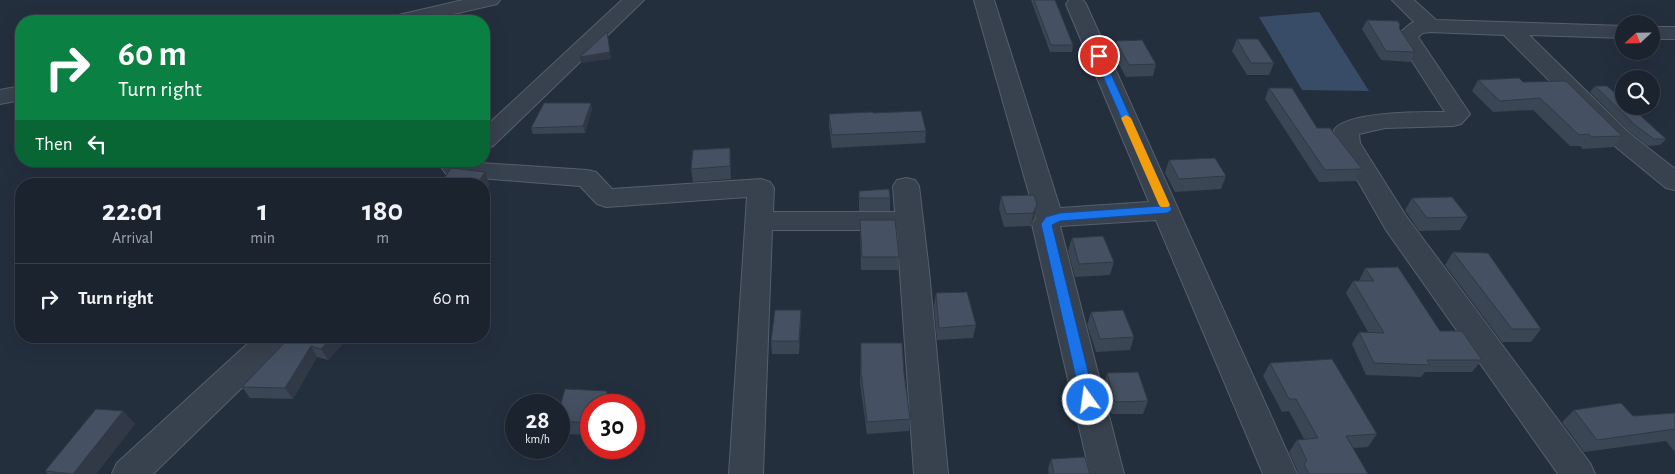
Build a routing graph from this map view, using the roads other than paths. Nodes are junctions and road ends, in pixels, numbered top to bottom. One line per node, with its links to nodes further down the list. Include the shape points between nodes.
1 (490, 0): 6 (street)
2 (634, 0): 14 (street)
3 (984, 0): 19 (street)
4 (1402, 0): 7 (street)
5 (1076, 4): 18 (street)
6 (424, 15)
7 (1430, 26): 8 (street); 28 (street, via 1417,28 1407,36 1458,114 1453,120 1358,125 1346,130 1348,143 1396,223)
8 (1509, 28): 9 (street); 16 (street, via 1620,138)
9 (1615, 32)
10 (1660, 32): 11 (street)
11 (1675, 33)
12 (15, 93): 13 (street)
13 (0, 97)
14 (490, 135)
15 (452, 171): 20 (street, via 587,178 606,198 761,188)
16 (1675, 182)
17 (906, 186): 21 (street)
18 (1167, 210): 19 (street); 27 (street)
19 (1050, 220): 26 (street, via 1046,224 1060,288)
20 (759, 221): 21 (street); 24 (street)
21 (909, 222): 25 (street)
22 (269, 343): 23 (street)
23 (129, 474)
24 (746, 474)
25 (931, 474)
26 (1107, 474)
27 (1280, 474)
28 (1578, 474)

